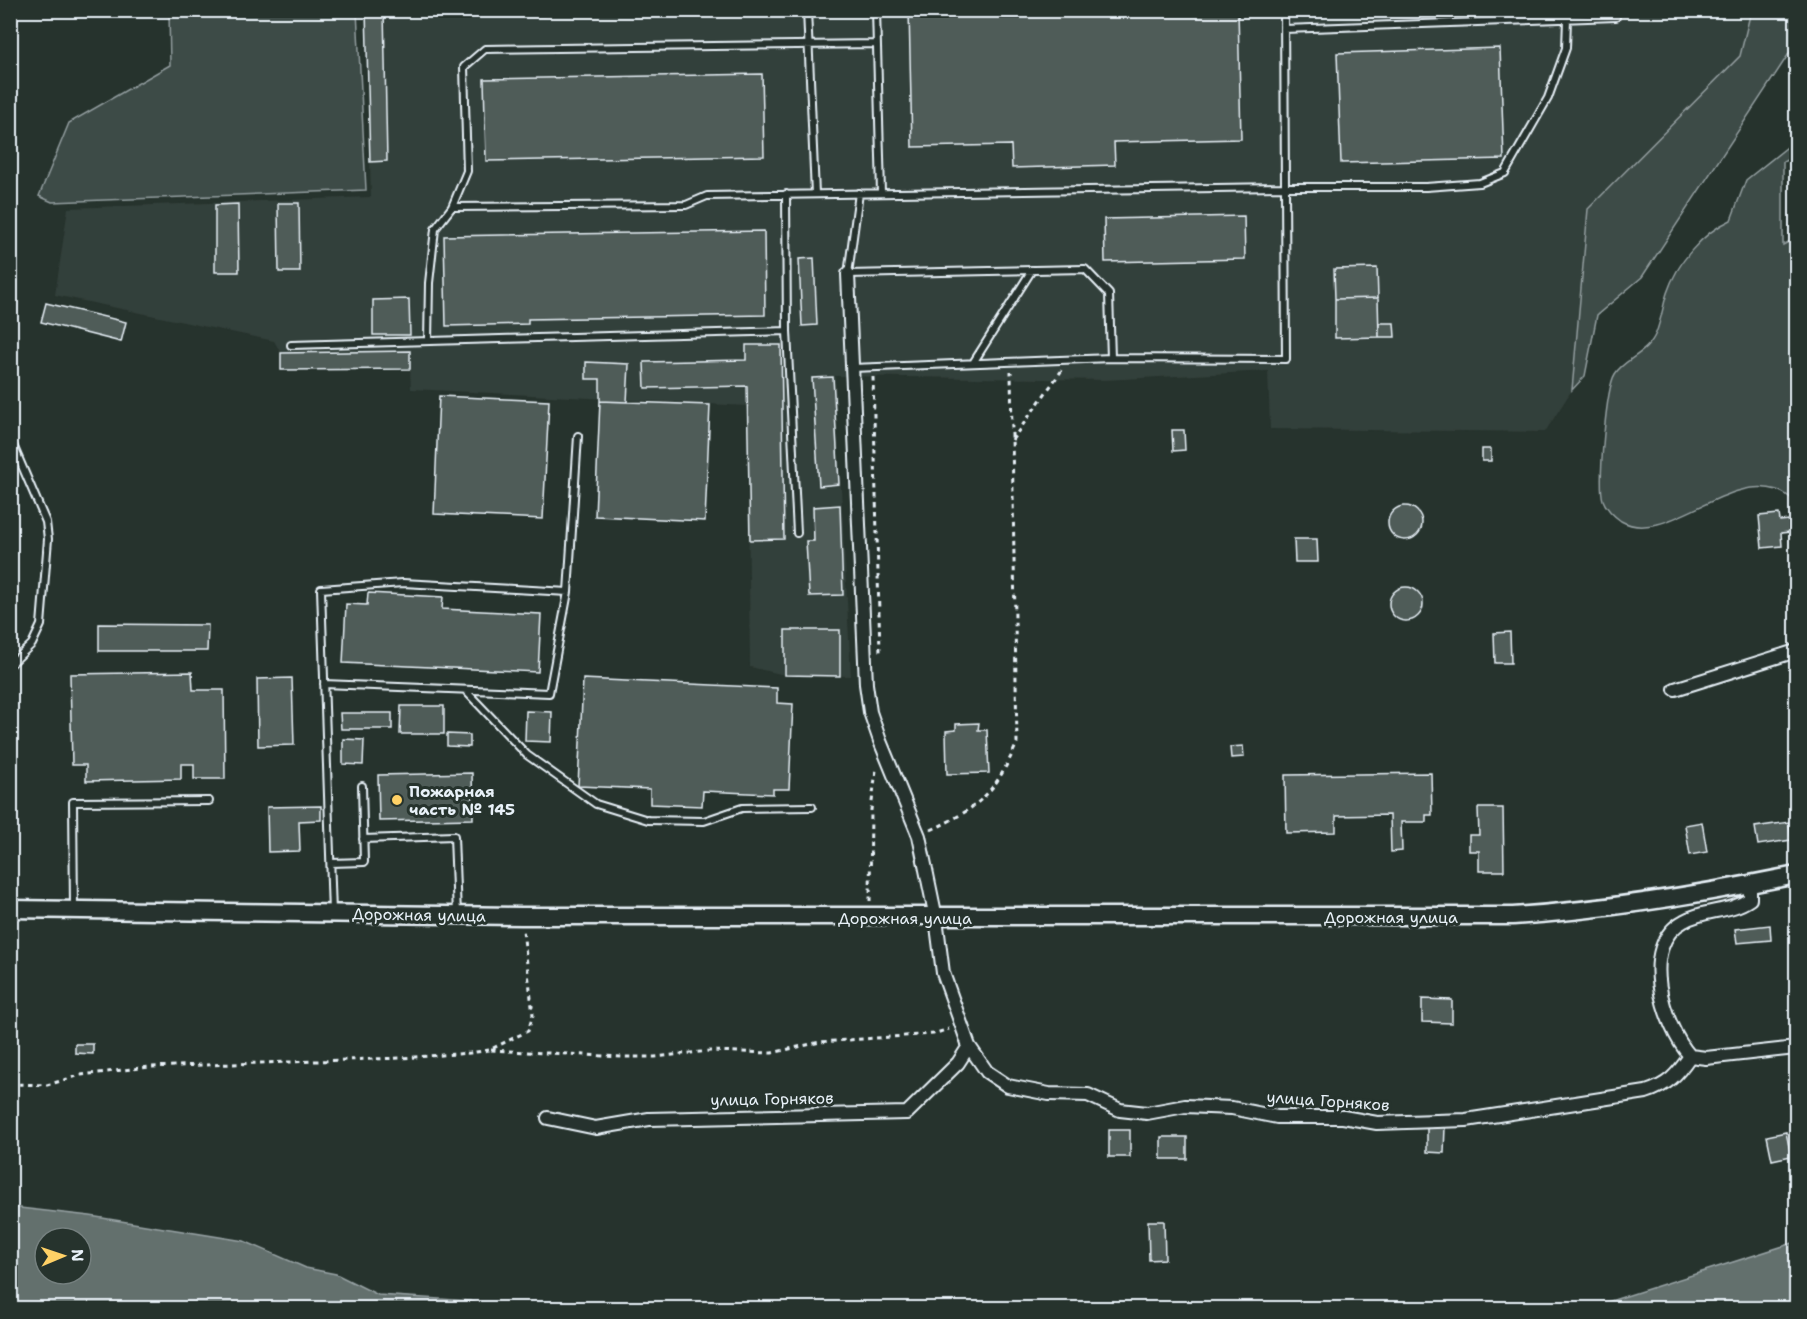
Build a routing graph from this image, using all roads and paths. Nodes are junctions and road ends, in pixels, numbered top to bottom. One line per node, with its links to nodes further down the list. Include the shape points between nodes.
1 (807, 10): 8 (lane)
2 (876, 10): 7 (lane)
3 (1284, 10): 6 (lane)
4 (1616, 10): 5 (lane, via 1616,17)
5 (1567, 19): 6 (lane); 9 (lane, via 1566,48 1548,98 1505,173 1480,183 1426,187)
6 (1284, 29): 9 (lane)
7 (877, 44): 8 (lane); 11 (lane)
8 (808, 45): 13 (lane); 14 (lane, via 485,49 465,67 467,171)
9 (1287, 187): 11 (lane); 20 (lane, via 1286,359)
10 (859, 193): 11 (lane); 13 (lane); 16 (lane)
11 (881, 193)
12 (786, 194): 13 (lane); 14 (lane, via 707,196 686,205); 17 (lane)
13 (815, 194)
14 (452, 207): 18 (lane, via 435,229)
15 (1032, 270): 16 (lane); 20 (lane, via 1085,269 1109,294); 23 (lane)
16 (848, 274): 24 (street, улица Горняков)
17 (788, 331): 18 (lane); 28 (lane)
18 (428, 341): 19 (lane)
19 (291, 345)
20 (1111, 358): 21 (lane)
21 (1071, 359): 22 (lane); 27 (path)
22 (1011, 361): 23 (lane); 27 (path)
23 (973, 363): 24 (lane)
24 (851, 368): 38 (street, улица Горняков, via 870,712)
25 (578, 436): 29 (lane)
26 (10, 438): 31 (lane, via 46,522 48,538 41,625 32,644)
27 (1012, 440): 38 (path, via 1017,743 1003,776 980,802)
28 (797, 533)
29 (568, 592): 32 (lane, via 403,583 321,589); 34 (lane, via 549,693)
30 (1797, 651): 33 (street)
31 (10, 665)
32 (324, 684): 34 (lane); 40 (lane)
33 (1675, 688)
34 (465, 690): 37 (lane, via 527,755 596,804 648,820 704,821 741,808)
35 (362, 786): 39 (lane)
36 (209, 801): 44 (lane, via 73,802)
37 (812, 807)
38 (919, 836): 48 (street, улица Горняков)
39 (363, 839): 40 (lane, via 364,862); 46 (lane, via 454,836)
40 (331, 863): 45 (lane)
41 (1797, 875): 42 (street, Дорожная улица)
42 (1750, 884): 48 (street, Дорожная улица, via 1568,912 1513,916); 53 (street, via 1750,899 1738,908 1686,919 1670,930 1662,943 1661,989 1666,1017 1677,1041)
43 (10, 909): 44 (street, Дорожная улица)
44 (74, 911): 45 (street, Дорожная улица)
45 (332, 914): 46 (street, Дорожная улица)
46 (458, 916): 47 (street, Дорожная улица)
47 (522, 916): 48 (street, Дорожная улица); 52 (path, via 533,1015 528,1030)
48 (936, 918): 49 (street, улица Горняков, via 943,973)
49 (962, 1025): 50 (street, улица Горняков); 52 (path, via 933,1034 820,1042 772,1053 710,1051 622,1057)
50 (969, 1046): 53 (street, улица Горняков, via 987,1072 1008,1086 1049,1094 1088,1095 1120,1110 1147,1113 1185,1106 1232,1108 1276,1118 1343,1117 1377,1123 1466,1120 1646,1092 1663,1087 1676,1077); 55 (street, улица Горняков, via 958,1063 907,1113 649,1119 596,1128)
51 (1797, 1048): 53 (street, via 1706,1058)
52 (489, 1050): 54 (path, via 401,1058 148,1067 81,1075 47,1085)
53 (1690, 1056)
54 (10, 1084)
55 (548, 1118)

